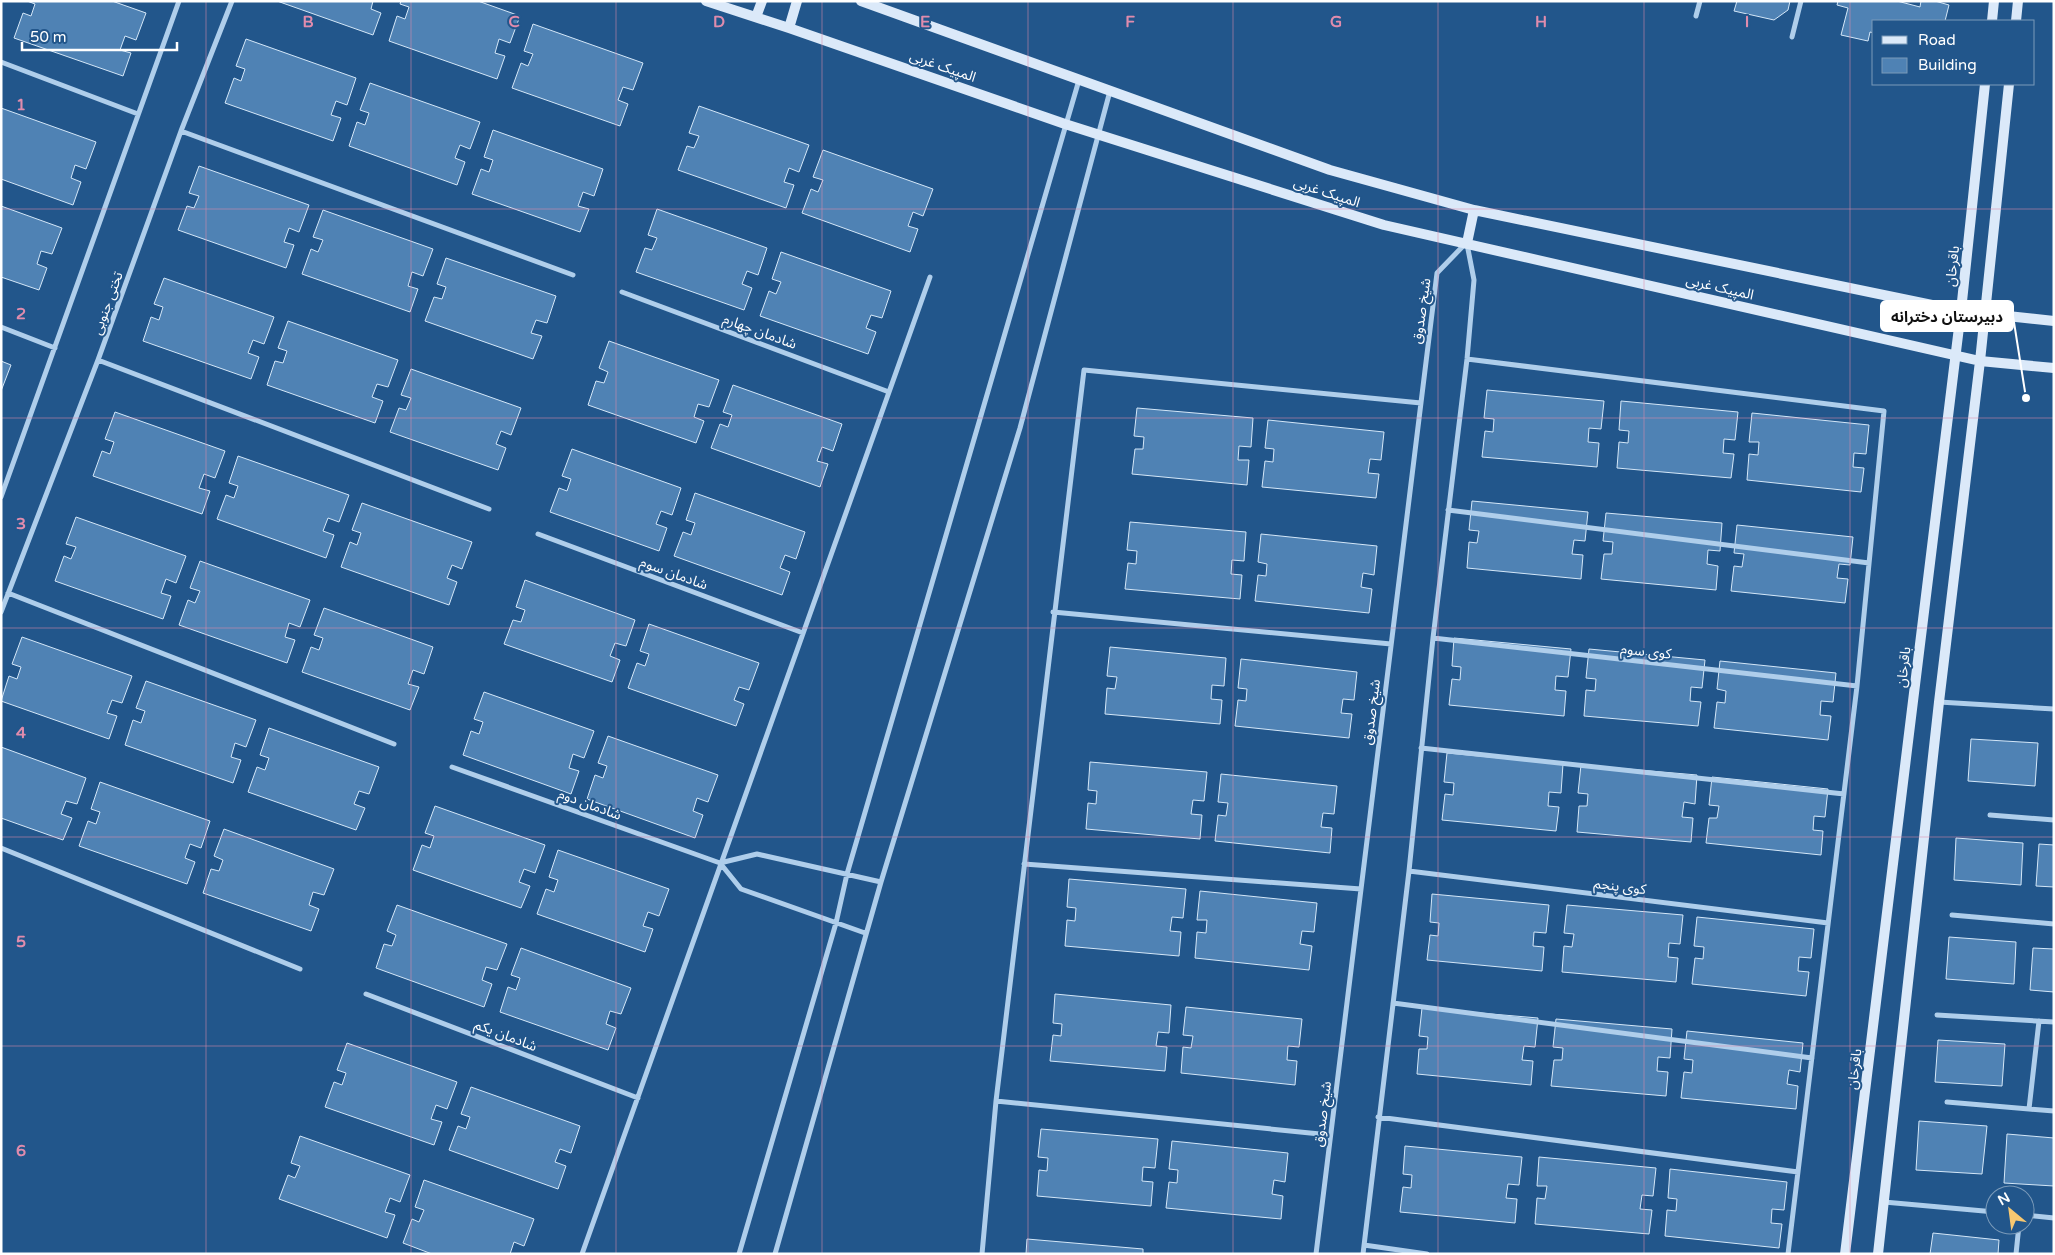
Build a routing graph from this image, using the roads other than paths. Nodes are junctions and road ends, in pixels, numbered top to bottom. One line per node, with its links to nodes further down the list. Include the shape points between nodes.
1 (179, 1): 22 (street)
2 (232, 1): 24 (street, تختی جنوبی)
3 (706, 1): 12 (street, المپیک غربی)
4 (762, 1): 12 (street)
5 (797, 1): 15 (street)
6 (861, 1): 18 (street, المپیک غربی)
7 (1700, 1): 11 (street)
8 (1802, 1): 16 (street)
9 (1994, 1): 13 (street)
10 (2018, 1): 14 (street)
11 (1696, 16)
12 (756, 17): 15 (street, المپیک غربی)
13 (1992, 20)
14 (2016, 20)
15 (789, 28): 23 (street, المپیک غربی)
16 (1792, 37)
17 (1, 62): 22 (street)
18 (1079, 79): 21 (street, المپیک غربی); 23 (street)
19 (1985, 85): 31 (street, باقرخان)
20 (2009, 85): 32 (street)
21 (1110, 90): 25 (street); 26 (street, المپیک غربی, via 1330,170)
22 (138, 114): 35 (street)
23 (1066, 124): 25 (street, المپیک غربی); 67 (street)
24 (181, 131): 28 (street); 37 (street, تختی جنوبی)
25 (1098, 134): 27 (street, المپیک غربی, via 1384,225); 68 (street, via 1020,428)
26 (1474, 210): 27 (street); 31 (street, المپیک غربی)
27 (1467, 243): 36 (street, المپیک غربی); 38 (street, via 1474,280); 42 (street, شیخ صدوق, via 1437,273)
28 (573, 275)
29 (930, 277): 41 (street)
30 (622, 292): 41 (street, شادمان چهارم)
31 (1961, 312): 32 (street, المپیک غربی); 36 (street, باقرخان)
32 (1984, 314): 33 (street, المپیک غربی); 39 (street)
33 (2054, 321)
34 (1, 327): 35 (street)
35 (55, 348): 43 (street)
36 (1956, 354): 39 (street, المپیک غربی); 104 (street, باقرخان)
37 (98, 360): 44 (street); 48 (street, تختی جنوبی)
38 (1467, 360): 45 (street); 47 (street, via 1884,410)
39 (1980, 361): 40 (street, المپیک غربی); 55 (street)
40 (2054, 368)
41 (889, 392): 51 (street)
42 (1421, 404): 50 (street, via 1084,370); 53 (street, شیخ صدوق)
43 (1, 497)
44 (489, 509)
45 (1448, 510): 47 (street); 52 (street)
46 (538, 534): 51 (street, شادمان سوم)
47 (1869, 563): 54 (street)
48 (8, 593): 49 (street, تختی جنوبی); 57 (street)
49 (1, 612)
50 (1054, 612): 53 (street); 65 (street)
51 (803, 633): 64 (street)
52 (1433, 638): 54 (street, کوی سوم); 58 (street)
53 (1391, 644): 69 (street, شیخ صدوق)
54 (1857, 686): 60 (street)
55 (1939, 702): 56 (street); 90 (street)
56 (2054, 709)
57 (394, 744)
58 (1421, 748): 60 (street); 66 (street)
59 (452, 767): 64 (street, شادمان دوم)
60 (1844, 794): 72 (street)
61 (1990, 815): 62 (street)
62 (2054, 820)
63 (1, 848): 75 (street)
64 (720, 863): 67 (street, via 757,854); 71 (street, via 741,889); 82 (street)
65 (1024, 864): 69 (street); 83 (street)
66 (1409, 871): 72 (street, کوی پنجم); 77 (street)
67 (847, 874): 68 (street); 71 (street)
68 (880, 882): 74 (street)
69 (1361, 889): 88 (street, شیخ صدوق)
70 (1952, 915): 73 (street)
71 (836, 923): 74 (street); 97 (street)
72 (1828, 923): 81 (street)
73 (2054, 924)
74 (866, 934): 98 (street)
75 (300, 969)
76 (366, 994): 82 (street, شادمان یکم)
77 (1393, 1004): 81 (street); 87 (street)
78 (1937, 1015): 79 (street)
79 (2038, 1021): 80 (street); 85 (street)
80 (2054, 1022)
81 (1812, 1058): 89 (street)
82 (638, 1098): 96 (street)
83 (996, 1101): 88 (street); 99 (street)
84 (1946, 1102): 85 (street)
85 (2029, 1109): 86 (street)
86 (2054, 1111)
87 (1378, 1117): 89 (street); 95 (street)
88 (1330, 1135): 100 (street, شیخ صدوق)
89 (1798, 1172): 103 (street)
90 (1883, 1202): 91 (street); 105 (street)
91 (1985, 1211)
92 (2035, 1216): 93 (street)
93 (2054, 1218)
94 (2018, 1235): 106 (street)
95 (1364, 1245): 101 (street); 102 (street)
96 (582, 1254)
97 (739, 1254)
98 (775, 1254)
99 (982, 1254)
100 (1316, 1254)
101 (1363, 1254)
102 (1427, 1254)
103 (1788, 1254)
104 (1845, 1254)
105 (1878, 1254)
106 (2016, 1254)

